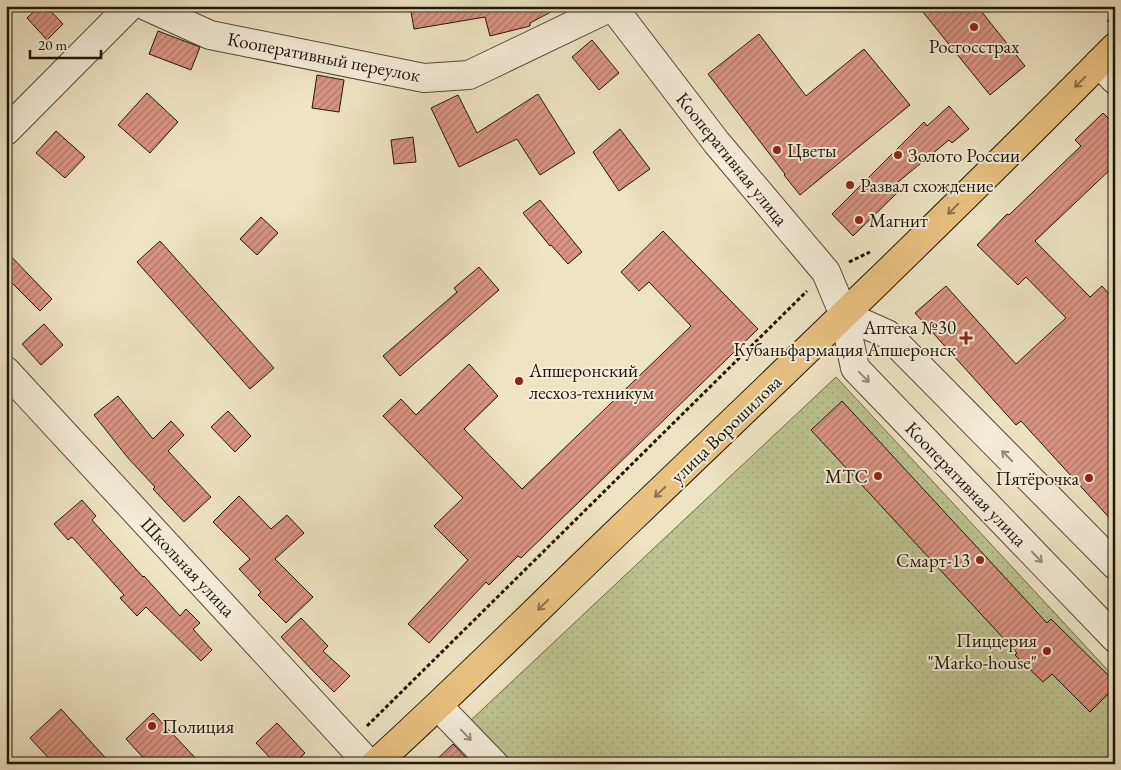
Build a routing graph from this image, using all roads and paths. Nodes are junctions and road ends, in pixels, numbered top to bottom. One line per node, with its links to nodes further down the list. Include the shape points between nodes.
1 (130, 6): 6 (street)
2 (146, 6): 3 (street, Кооперативный переулок, via 210,35 424,78 469,75)
3 (612, 6): 8 (street, Кооперативная улица, via 717,144)
4 (1115, 15): 5 (path)
5 (1108, 55): 9 (main road, улица Ворошилова, one-way to 9)
6 (6, 132)
7 (873, 250): 8 (path)
8 (826, 272): 9 (street, Кооперативная улица); 14 (path)
9 (844, 316): 11 (street, one-way to 9, via 887,334); 12 (street, Кооперативная улица, one-way to 12, via 855,368); 13 (main road, улица Ворошилова, one-way to 13)
10 (6, 371): 14 (street, Школьная улица)
11 (1115, 565)
12 (1115, 638)
13 (438, 706): 16 (main road, улица Ворошилова); 17 (street, one-way to 17)
14 (350, 742): 15 (street, Школьная улица)
15 (369, 764)
16 (375, 764)
17 (494, 764)

